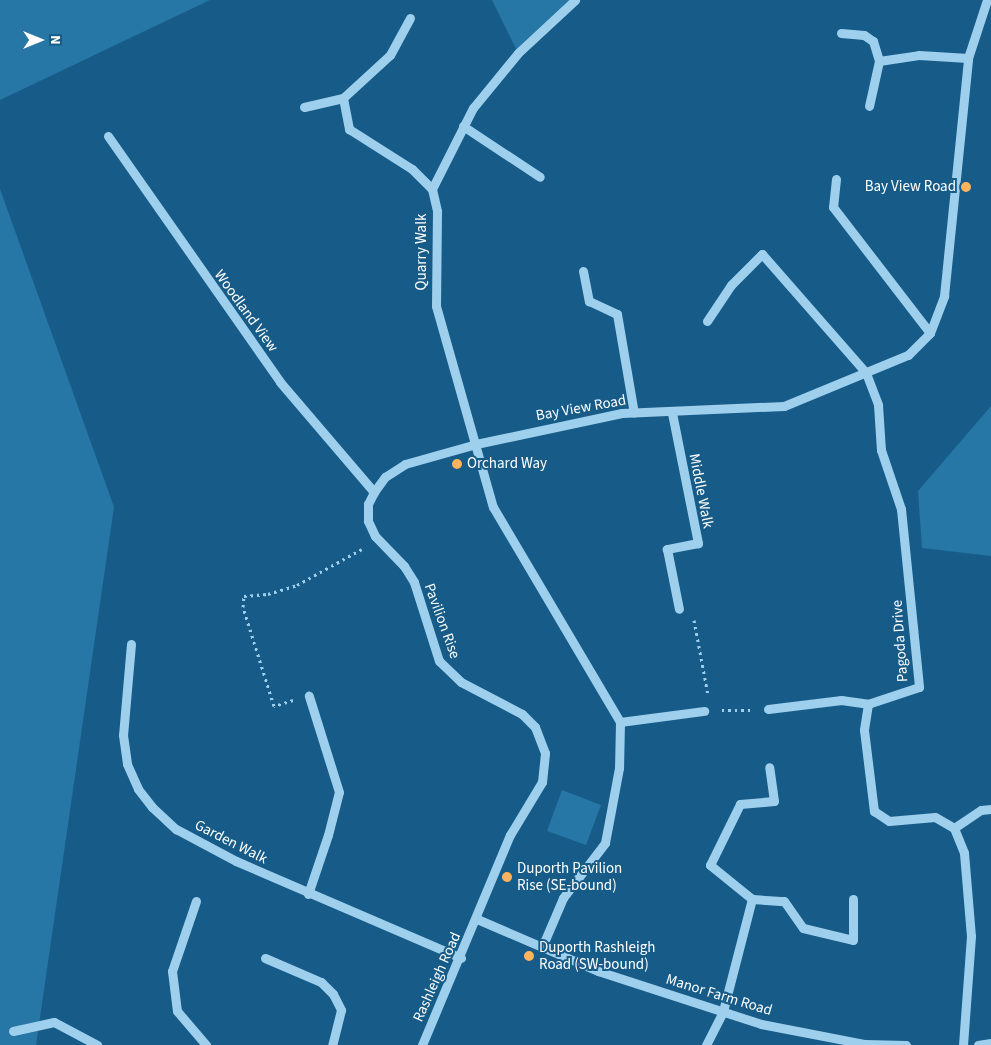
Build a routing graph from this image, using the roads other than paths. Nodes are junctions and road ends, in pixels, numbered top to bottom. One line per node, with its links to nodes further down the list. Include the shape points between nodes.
1 (575, 0): 10 (street, via 518,53 473,108)
2 (987, 0): 5 (street, Bay View Road)
3 (410, 18): 7 (street, via 390,55)
4 (841, 33): 6 (street, via 864,35 873,41)
5 (968, 58): 6 (street, via 919,55); 17 (street, Bay View Road, via 944,296)
6 (879, 61): 8 (street)
7 (343, 98): 9 (street); 14 (street, via 349,129 412,169)
8 (868, 106)
9 (304, 107)
10 (464, 126): 12 (street); 14 (street)
11 (108, 136): 22 (street, Woodland View, via 269,367)
12 (540, 177)
13 (836, 179): 17 (street, via 833,207)
14 (432, 189): 21 (street, Quarry Walk, via 437,211 436,306)
15 (584, 271): 19 (street, via 589,301 617,314)
16 (707, 322): 18 (street, via 731,284 762,254)
17 (930, 332): 18 (street, Bay View Road, via 908,355)
18 (866, 373): 20 (street, Bay View Road, via 784,406); 26 (street, Pagoda Drive, via 878,405 881,450 901,510 919,687)
19 (634, 413): 20 (street, Bay View Road); 21 (street, Bay View Road)
20 (672, 413): 23 (street, Middle Walk, via 698,543 667,549)
21 (476, 444): 22 (street, Bay View Road, via 405,464 385,477); 29 (street, via 494,506)
22 (374, 492): 37 (street, Pavilion Rise, via 368,504 368,521 378,540 414,582 439,661 448,673 478,693 522,714 535,726 545,753 542,782 510,835)
23 (679, 609)
24 (131, 644): 33 (street, Garden Walk, via 123,735 127,764 138,789 176,829)
25 (309, 696): 33 (street, via 339,792)
26 (868, 704): 27 (street, via 841,700); 32 (street, via 864,730 874,811 889,821 935,817)
27 (768, 709)
28 (707, 711): 29 (street)
29 (620, 722): 38 (street, via 619,768 605,844 563,898)
30 (769, 767): 34 (street, via 774,801 740,804 710,865)
31 (991, 809): 32 (street, via 981,810)
32 (954, 828): 51 (street, via 964,853 971,936)
33 (308, 894): 40 (street, Garden Walk)
34 (752, 899): 35 (street, via 784,901 803,928 853,940); 41 (street)
35 (853, 899)
36 (196, 901): 46 (street, via 172,971 177,1011)
37 (477, 919): 38 (street, Manor Farm Road); 40 (street, Rashleigh Road)
38 (542, 947): 41 (street, Manor Farm Road, via 598,971)
39 (265, 958): 47 (street, via 321,982 334,994 341,1010)
40 (461, 958): 48 (street, Rashleigh Road)
41 (723, 1011): 44 (street, Manor Farm Road, via 761,1024); 49 (street)
42 (13, 1031): 45 (street, via 54,1022)
43 (991, 1043): 52 (street)
44 (865, 1044): 50 (street, Manor Farm Road)
45 (97, 1045)
46 (206, 1045)
47 (332, 1045)
48 (422, 1045)
49 (706, 1045)
50 (906, 1045)
51 (963, 1045)
52 (978, 1045)

